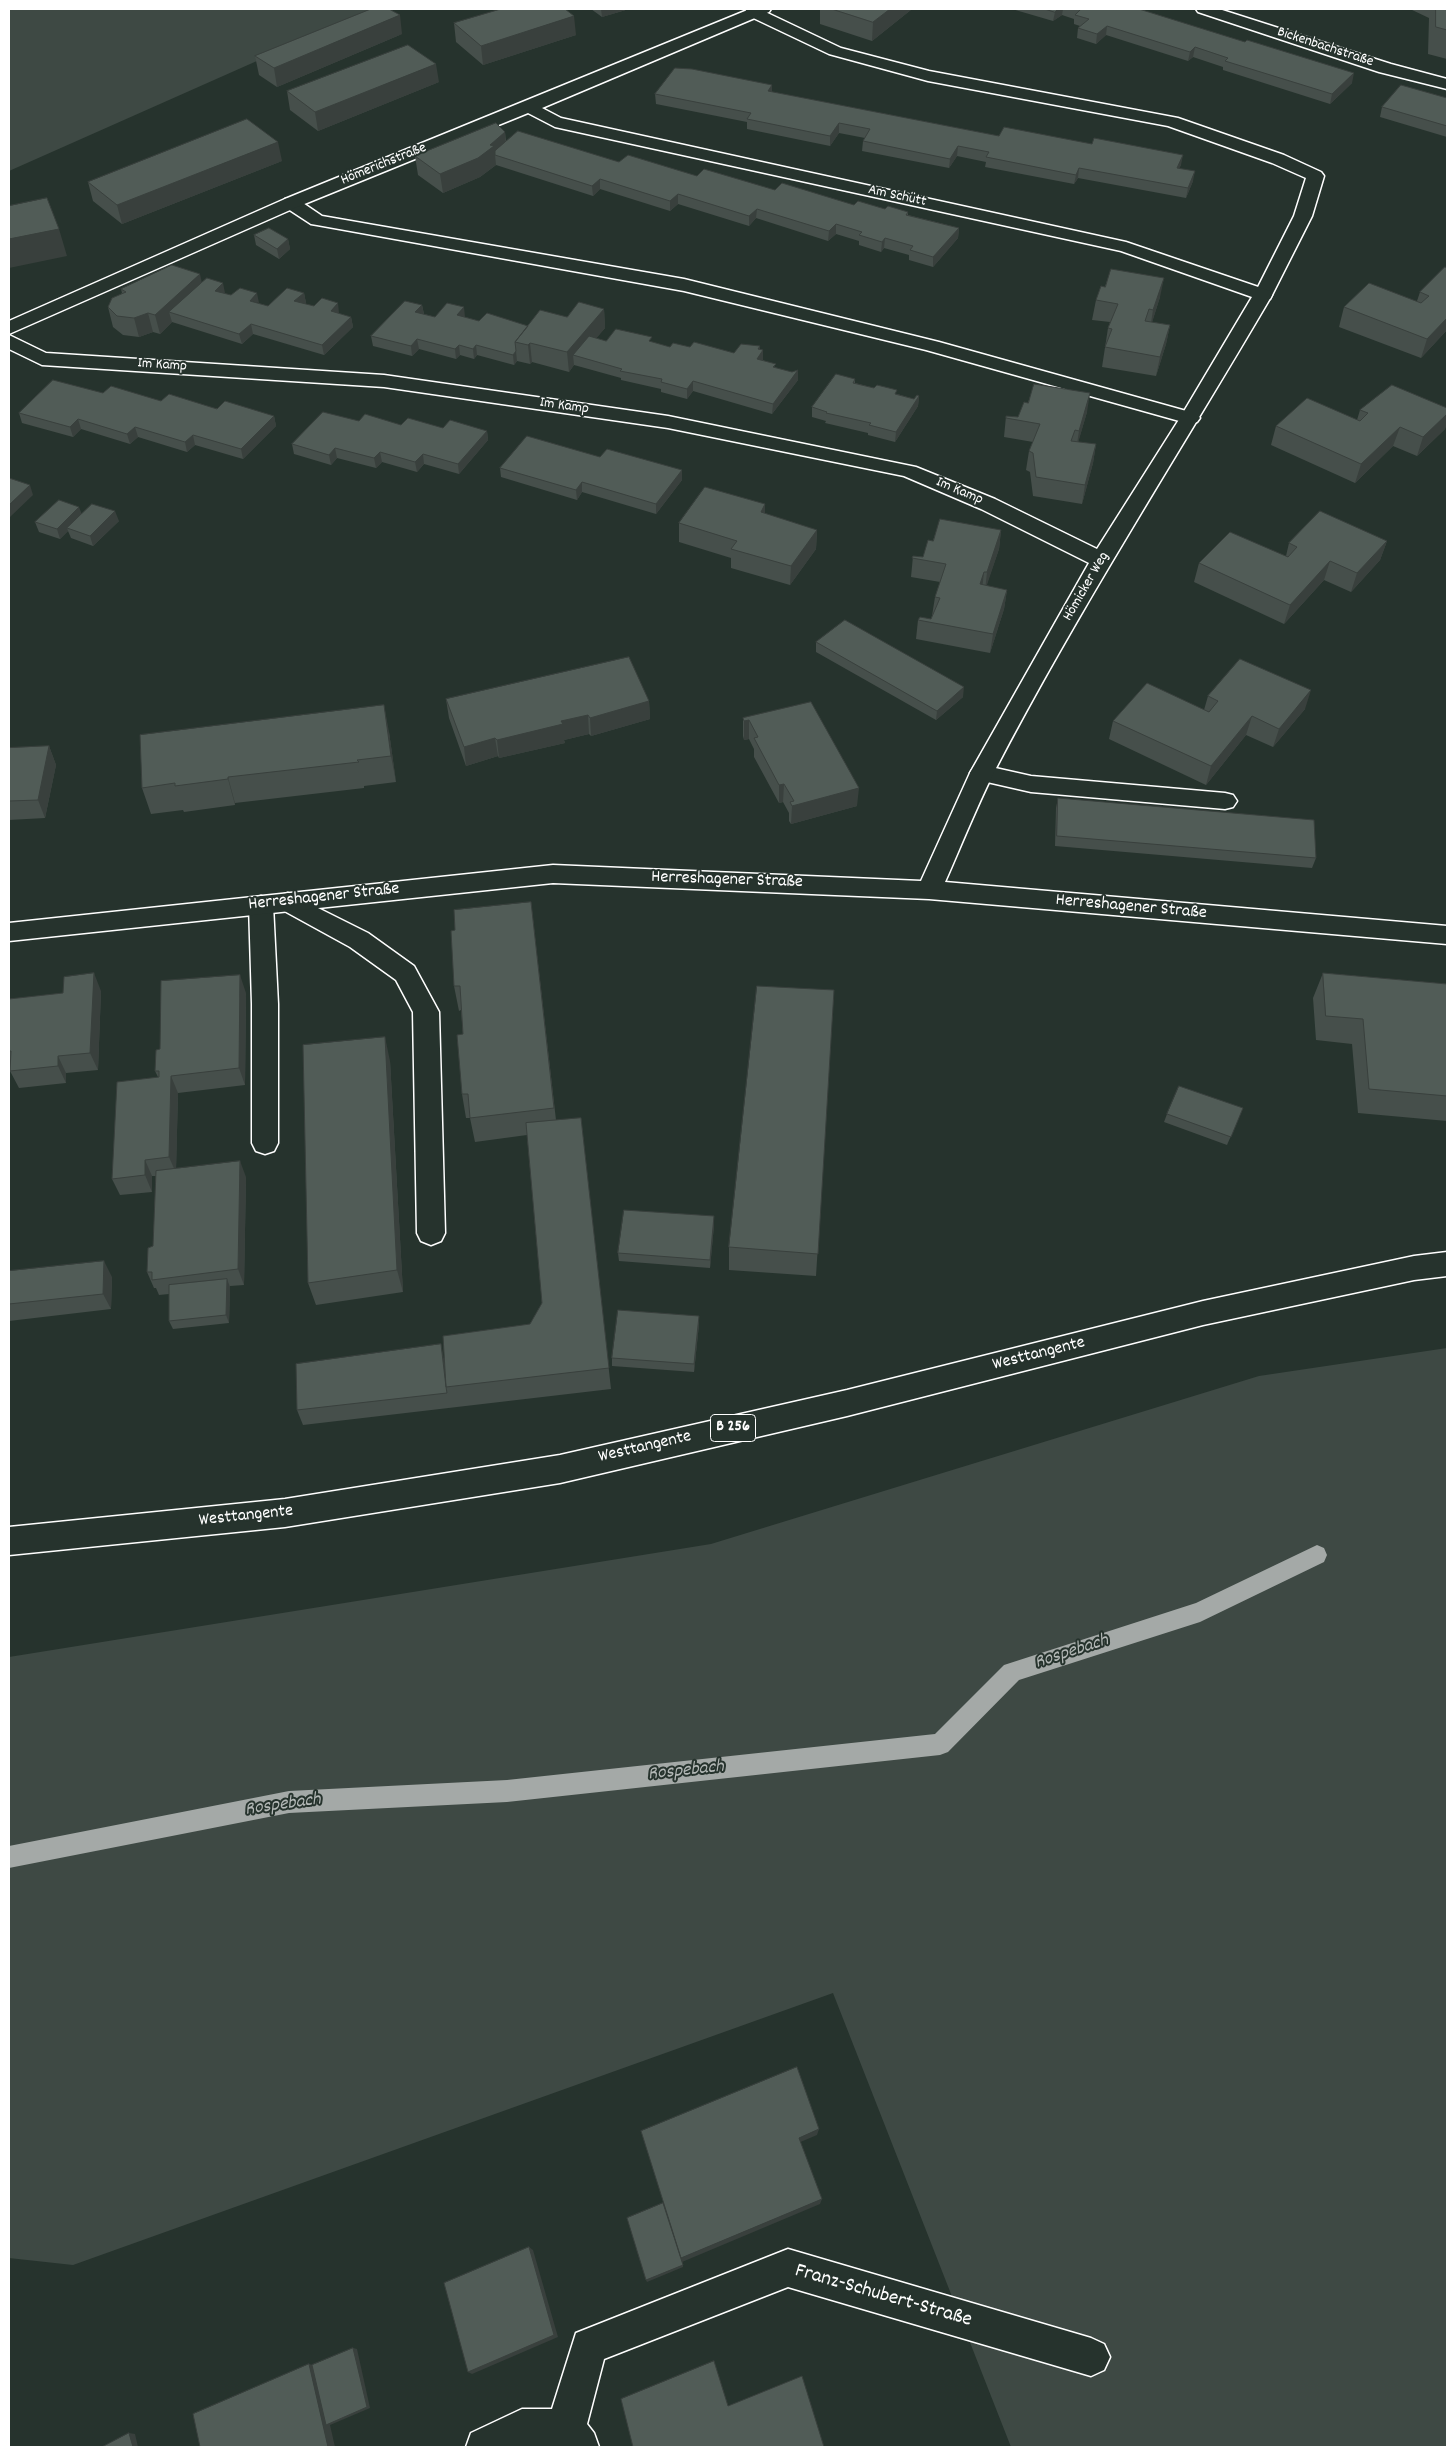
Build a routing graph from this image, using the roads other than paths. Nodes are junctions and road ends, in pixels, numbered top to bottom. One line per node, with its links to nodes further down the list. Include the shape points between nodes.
1 (1204, 9): 3 (street, Bickenbachstraße, via 1385,68)
2 (758, 11): 4 (street, Hömerichstraße); 6 (street, Hömicker Weg, via 835,51 928,76 1172,122 1315,176 1303,216)
3 (1447, 84)
4 (529, 107): 5 (street, Hömerichstraße); 6 (street, Am Schütt, via 555,122 1126,247)
5 (291, 203): 7 (street, Hömerichstraße); 9 (street, via 316,220 684,285 932,346)
6 (1263, 295): 9 (street, Hömicker Weg)
7 (9, 328)
8 (9, 341): 10 (street, Im Kamp, via 42,359 384,381 668,422 909,471 988,504)
9 (1190, 418): 10 (street, Hömicker Weg)
10 (1101, 560): 11 (street, Hömicker Weg)
11 (982, 773): 12 (street, via 1031,784); 13 (street, Hömicker Weg)
12 (1225, 801)
13 (930, 890): 14 (street, Herreshagener Straße, via 553,874); 17 (street, Herreshagener Straße)
14 (288, 902): 15 (street, Herreshagener Straße); 19 (street, via 358,940 405,973 426,1012)
15 (260, 905): 16 (street, Herreshagener Straße); 18 (street, via 265,1004)
16 (9, 932)
17 (1447, 935)
18 (265, 1143)
19 (431, 1233)
20 (1447, 1264): 21 (street, Westtangente / B 256, via 1414,1268 1203,1314 848,1403 560,1469 285,1513)
21 (9, 1542)
22 (1091, 2356): 23 (street, Franz-Schubert-Straße, via 788,2268 589,2346)
23 (573, 2438): 24 (street, Franz-Schubert-Straße, via 522,2428)
24 (485, 2447)

